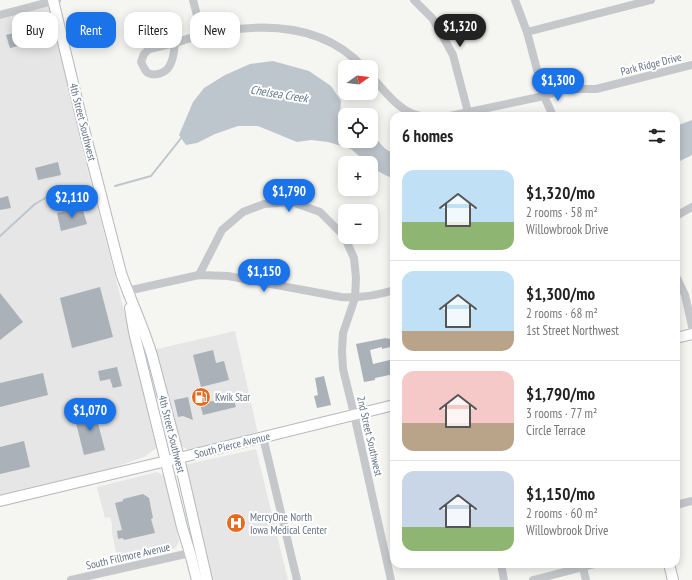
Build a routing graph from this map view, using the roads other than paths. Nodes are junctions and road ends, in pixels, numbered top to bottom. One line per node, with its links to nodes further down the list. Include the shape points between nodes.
1 (55, 0): 7 (street); 23 (main road, 4th Street Southwest, via 85,133)
2 (194, 0): 6 (street)
3 (414, 0): 16 (street, via 432,18 453,55)
4 (515, 0): 9 (street)
5 (651, 0): 9 (street)
6 (197, 12)
7 (0, 15)
8 (240, 28): 11 (street, via 266,27 306,32 341,48)
9 (527, 32): 14 (street)
10 (175, 43): 10 (street, via 149,49 144,54 141,62 149,74 164,72 170,67)
11 (356, 60)
12 (692, 65): 14 (street, Park Ridge Drive, via 596,89 565,89)
13 (378, 84): 15 (street, via 393,100)
14 (544, 96): 17 (street, Park Ridge Drive); 18 (street)
15 (411, 112)
16 (467, 112)
17 (476, 112)
18 (551, 112)
19 (692, 207): 20 (street)
20 (680, 214)
21 (199, 275): 23 (street); 25 (street, via 228,276); 25 (street, 2nd Street Southwest, via 222,230 243,212 264,204 292,202 320,212 344,236 354,258)
22 (680, 284): 26 (street)
23 (127, 290): 32 (main road, 4th Street Southwest, via 148,343); 33 (main road, 4th Street Southwest, via 134,332)
24 (390, 292): 25 (street)
25 (355, 298): 30 (street, 2nd Street Southwest, via 343,333 342,351 343,369)
26 (692, 326)
27 (692, 334): 28 (main road)
28 (680, 337)
29 (390, 405): 30 (main road, South Pierce Avenue)
30 (354, 414): 31 (main road, South Pierce Avenue); 46 (street, 2nd Street Southwest)
31 (263, 437): 32 (main road, South Pierce Avenue); 45 (street)
32 (179, 458): 33 (main road, South Pierce Avenue); 44 (main road, 4th Street Southwest)
33 (166, 462): 34 (main road, South Pierce Avenue); 37 (main road, 4th Street Southwest)
34 (0, 501)
35 (692, 501): 36 (street)
36 (680, 504)
37 (190, 553): 42 (street, South Fillmore Avenue); 43 (main road, 4th Street Southwest)
38 (501, 568): 47 (street)
39 (576, 568): 48 (street)
40 (583, 568): 49 (street)
41 (670, 568): 50 (main road)
42 (71, 580)
43 (197, 580)
44 (207, 580)
45 (297, 580)
46 (391, 580)
47 (504, 580)
48 (533, 580)
49 (586, 580)
50 (673, 580)

